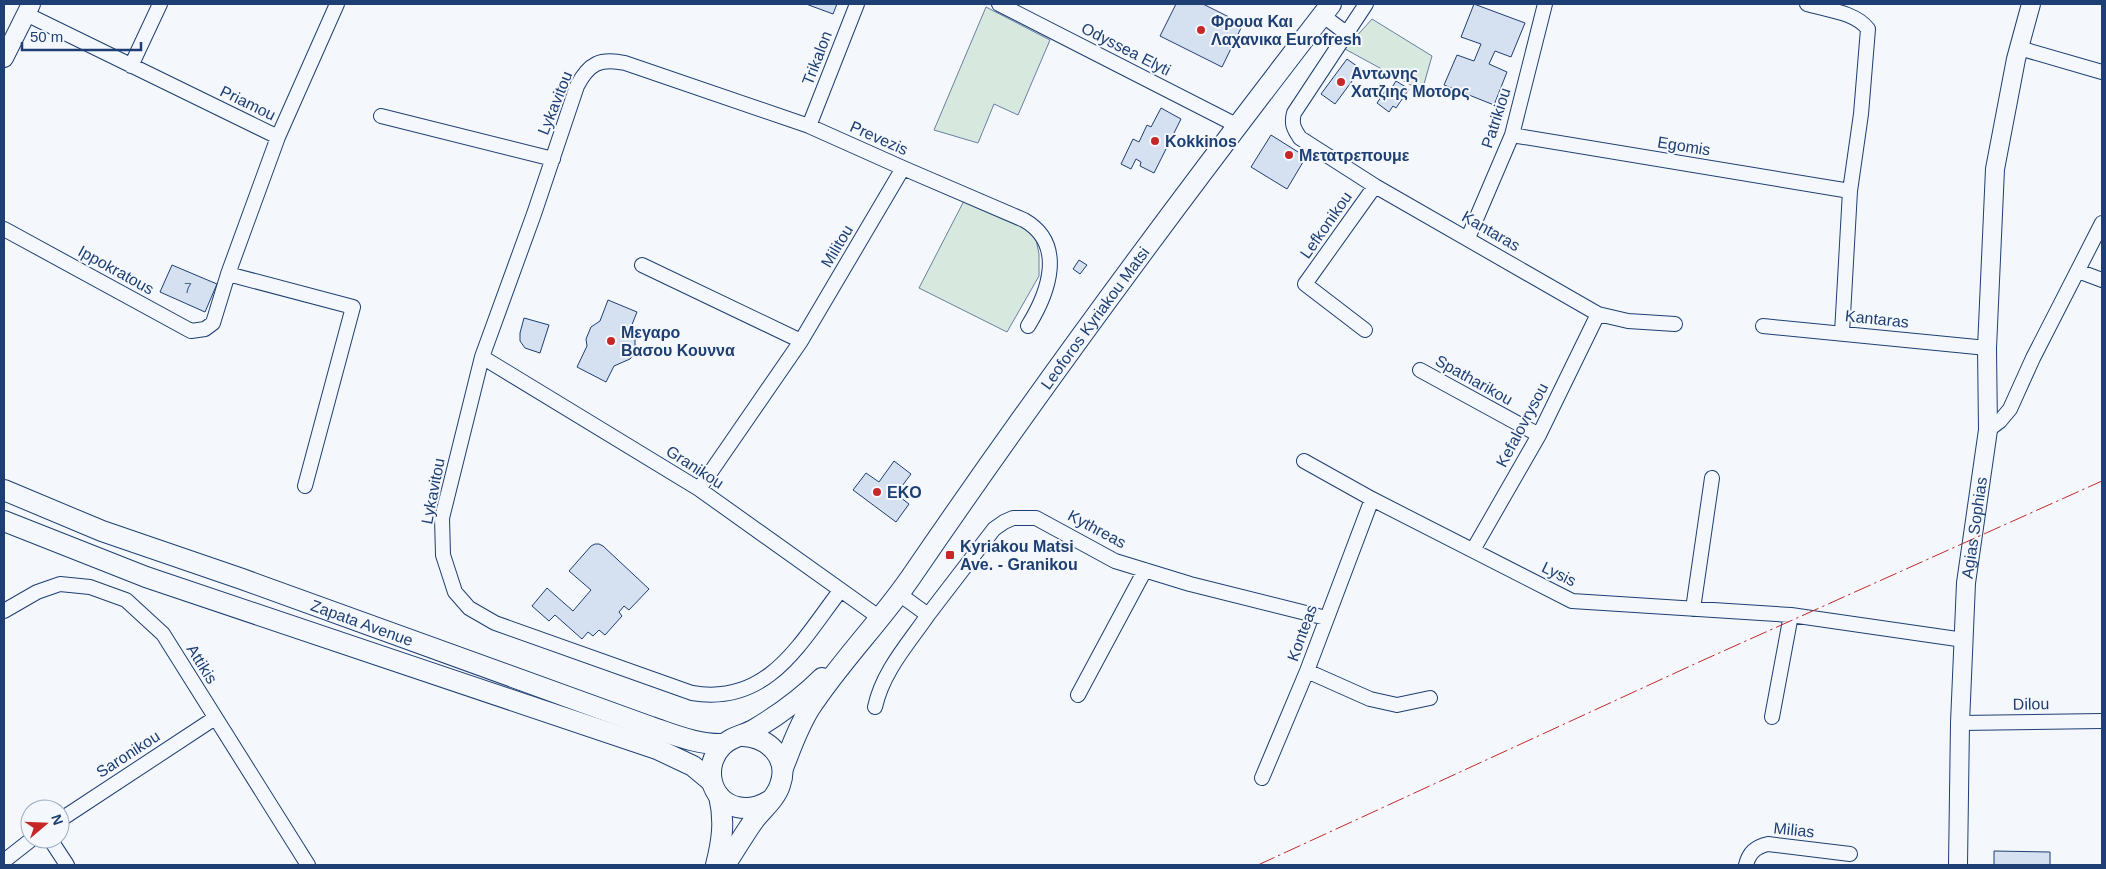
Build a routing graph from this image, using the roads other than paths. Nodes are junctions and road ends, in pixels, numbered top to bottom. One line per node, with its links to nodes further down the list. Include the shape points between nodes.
1 (160, 4): 15 (street)
2 (337, 4): 21 (street)
3 (857, 4): 18 (street, Trikalon)
4 (1366, 4): 11 (street)
5 (1545, 4): 20 (street, Patrikiou)
6 (1807, 4): 25 (street, via 1853,17 1868,29)
7 (2031, 4): 12 (street, Agias Sophias)
8 (1006, 5): 19 (street, Odyssea Elyti)
9 (28, 9): 13 (street); 15 (street, Priamou)
10 (1326, 9): 11 (street); 19 (main road, Leoforos Kyriakou Matsi)
11 (1346, 33): 24 (street, Kantaras, via 1292,121 1300,138)
12 (2019, 48): 16 (street); 41 (street, Agias Sophias, via 1995,169)
13 (4, 58)
14 (601, 61): 18 (street, Prevezis, via 625,63); 22 (street, Lykavitou, via 591,67 580,81)
15 (131, 66): 21 (street, Priamou)
16 (2102, 72)
17 (381, 116): 22 (street)
18 (809, 126): 23 (street, Prevezis)
19 (1238, 126): 56 (main road, Leoforos Kyriakou Matsi, via 1132,266)
20 (1512, 135): 25 (street, Egomis); 28 (street, Patrikiou)
21 (278, 138): 31 (street, Priamou)
22 (553, 159): 42 (street, Lykavitou)
23 (903, 168): 36 (street, Prevezis, via 1014,214 1041,232 1049,251 1049,274 1041,303); 40 (street, Militou)
24 (1375, 186): 28 (street, Kantaras); 38 (street, Lefkonikou, via 1305,284)
25 (1850, 191): 39 (street)
26 (2102, 223): 30 (street)
27 (4, 229): 34 (street, Ippokratous, via 191,331 205,329)
28 (1468, 238): 33 (street, Kantaras)
29 (642, 264): 40 (street)
30 (2078, 271): 32 (street); 44 (street, via 2010,409)
31 (228, 274): 34 (street, Priamou); 48 (street, via 353,307)
32 (2102, 280)
33 (1598, 314): 35 (street, Kantaras, via 1628,321); 45 (street, Kefalovrysou)
34 (213, 323)
35 (1675, 324)
36 (1028, 326)
37 (1764, 326): 39 (street, Kantaras)
38 (1365, 330)
39 (1842, 332): 41 (street, Kantaras)
40 (801, 341): 49 (street, Militou)
41 (1987, 348): 44 (street, Agias Sophias)
42 (482, 357): 49 (street, Granikou); 55 (street, Lykavitou, via 442,531 444,563 451,584 463,603 475,612 495,623 692,693 714,695 745,690 771,675 785,662)
43 (1420, 370): 45 (street, Spatharikou)
44 (1988, 430): 64 (street, Agias Sophias, via 1966,583)
45 (1538, 435): 53 (street, Kefalovrysou)
46 (1304, 461): 51 (street, Lysis)
47 (1712, 478): 57 (street)
48 (305, 486)
49 (699, 489): 55 (street, Granikou)
50 (4, 490): 74 (main road, Zapata Avenue, via 102,531 242,578 651,727 691,741)
51 (1372, 499): 53 (street, Lysis); 62 (street, Konteas)
52 (4, 521): 77 (main road, Zapata Avenue, via 146,578 657,749 693,766)
53 (1473, 550): 57 (street, Lysis, via 1572,601)
54 (1145, 570): 59 (street, Kythreas, via 1115,561 1046,522 1025,516 1013,518 986,538); 62 (street, Kythreas); 66 (street)
55 (840, 591): 61 (street, Granikou)
56 (899, 594): 59 (street); 61 (main road, Leoforos Kyriakou Matsi)
57 (1693, 609): 60 (street, Lysis)
58 (4, 610): 69 (street, Attikis, via 60,584 90,587 126,600 163,634)
59 (928, 615): 68 (street, Kythreas, via 889,670)
60 (1791, 615): 64 (street, Lysis); 70 (street)
61 (880, 618): 63 (main road, Leoforos Kyriakou Matsi)
62 (1326, 618): 65 (street, Konteas)
63 (864, 637): 73 (main road, Leoforos Kyriakou Matsi, via 784,711); 75 (main road, Leoforos Kyriakou Matsi, via 811,708)
64 (1964, 640): 72 (street, Agias Sophias)
65 (1307, 670): 67 (street, via 1370,700 1397,705); 76 (street, Konteas)
66 (1078, 695)
67 (1430, 698)
68 (875, 707)
69 (215, 718): 79 (street, Saronikou); 85 (street, Attikis)
70 (1772, 718)
71 (2102, 721): 72 (street, Dilou)
72 (1960, 723): 89 (street, Agias Sophias)
73 (743, 736): 74 (main road, Leoforos Kyriakou Matsi); 75 (main road, via 769,744 776,751)
74 (724, 744): 77 (main road, via 712,760)
75 (783, 768): 78 (main road, Leoforos Kyriakou Matsi, via 780,786)
76 (1262, 778)
77 (715, 789): 78 (main road, via 726,802 744,808); 86 (main road, via 723,810)
78 (769, 801): 87 (main road, Leoforos Kyriakou Matsi)
79 (70, 813)
80 (20, 848): 83 (street)
81 (57, 849): 84 (street)
82 (1850, 854): 88 (street, Milias, via 1768,844 1752,851)
83 (4, 860)
84 (67, 865)
85 (308, 865)
86 (716, 865)
87 (725, 865)
88 (1746, 865)
89 (1958, 865)

